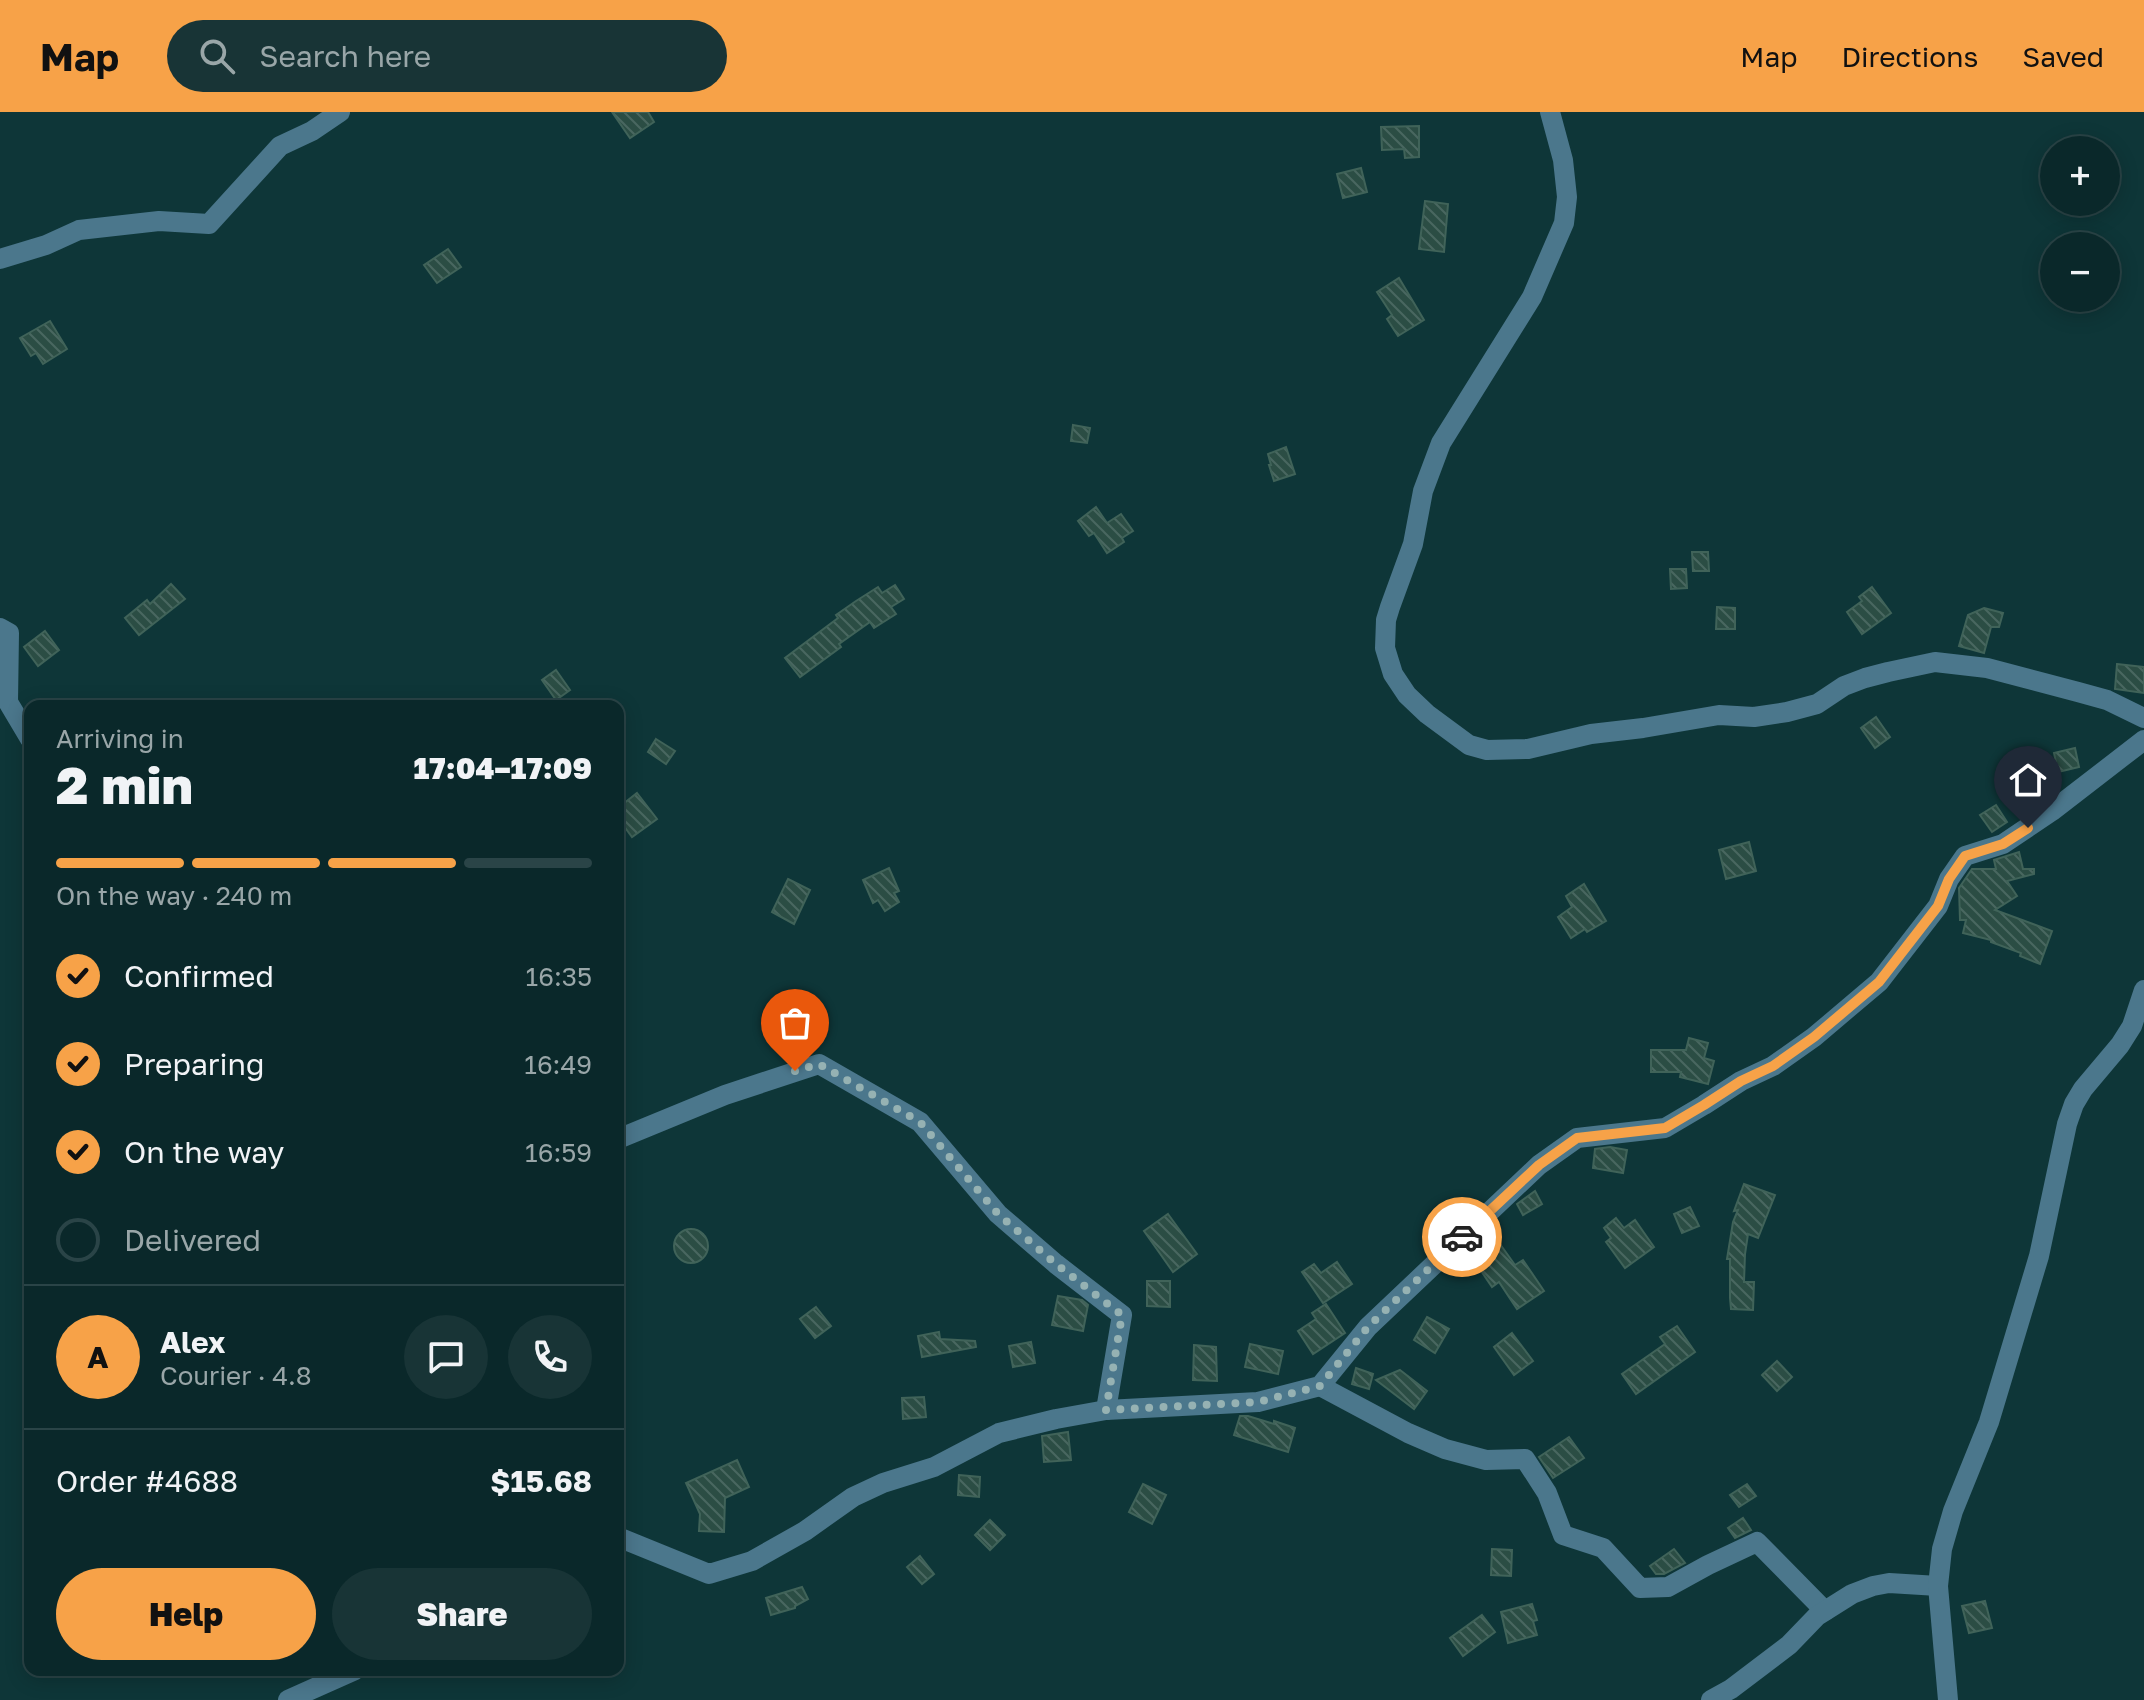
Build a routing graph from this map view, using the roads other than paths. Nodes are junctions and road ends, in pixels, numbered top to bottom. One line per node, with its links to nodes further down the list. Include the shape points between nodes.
1 (340, 112): 3 (street, via 280,146 209,224 159,221 79,230)
2 (1550, 112): 5 (street, via 1563,160 1564,223 1532,297 1430,469 1413,544 1386,620 1388,661 1407,695 1461,740 1487,750 1528,749 1719,715 1787,712 1817,704 1865,678 1935,662 1987,668 2107,700)
3 (0, 259)
4 (0, 628): 6 (street, via 9,633 8,702)
5 (2144, 718)
6 (24, 729)
7 (2144, 740): 10 (street, via 2003,844 1965,856 1938,906 1879,982 1773,1066 1665,1128 1577,1138 1539,1165 1368,1327)
8 (2144, 990): 13 (street, via 2132,1026 2083,1089 2067,1124 2039,1256 1989,1422 1947,1531)
9 (624, 1137): 11 (street, via 819,1064 920,1122 998,1214 1122,1315)
10 (1320, 1386): 11 (street, via 1258,1402); 14 (street, via 1445,1449 1486,1460 1525,1459 1547,1493 1563,1535 1603,1548 1640,1588 1668,1587 1757,1542)
11 (1106, 1410): 12 (street, via 999,1433 934,1467 853,1497 752,1561 709,1574)
12 (624, 1539)
13 (1938, 1586): 14 (street, via 1873,1586); 18 (street)
14 (1825, 1611): 17 (street, via 1789,1645)
15 (342, 1676): 16 (street)
16 (288, 1700)
17 (1711, 1700)
18 (1948, 1700)

